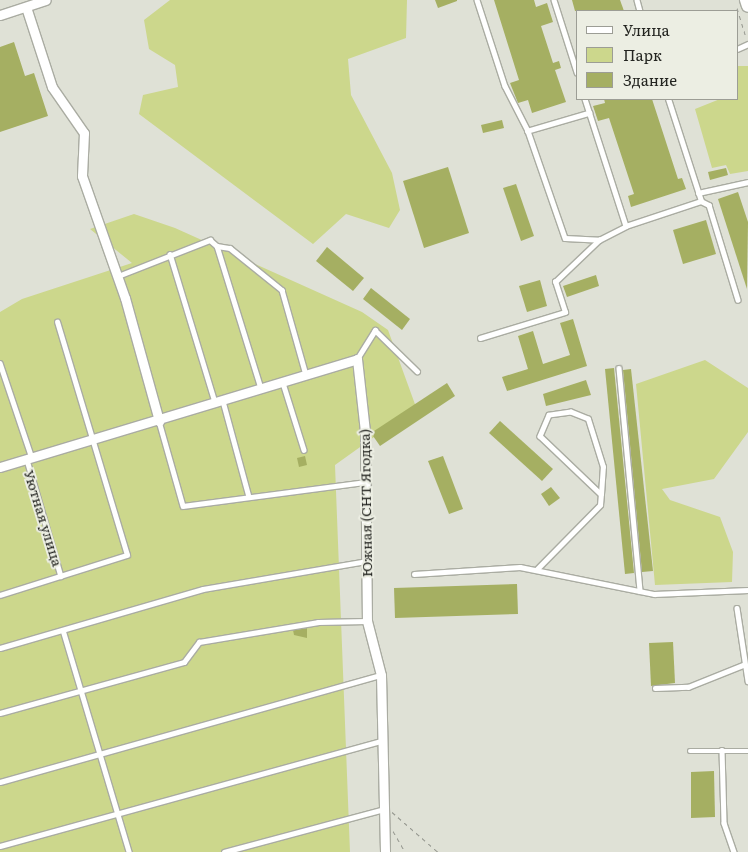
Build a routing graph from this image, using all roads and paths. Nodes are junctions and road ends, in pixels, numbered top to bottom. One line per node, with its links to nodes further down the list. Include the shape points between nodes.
1 (46, 0): 6 (street)
2 (477, 0): 14 (lane, via 505,86)
3 (554, 0): 10 (lane)
4 (746, 0): 5 (main road)
5 (748, 6)
6 (26, 7): 8 (street); 22 (street, via 52,87 84,133 82,176)
7 (738, 10): 9 (path)
8 (0, 15)
9 (748, 44)
10 (576, 69)
11 (586, 100): 13 (lane)
12 (668, 100): 16 (lane)
13 (590, 112): 14 (lane); 18 (lane)
14 (528, 131): 19 (lane, via 565,238 580,243)
15 (748, 182): 16 (lane)
16 (698, 193): 17 (lane)
17 (701, 201): 18 (lane); 23 (lane, via 709,205)
18 (626, 226): 19 (lane)
19 (599, 240): 25 (lane, via 555,282 565,312)
20 (217, 246): 21 (lane, via 210,240); 30 (lane, via 230,248 282,290); 32 (lane)
21 (170, 254): 22 (lane); 33 (lane)
22 (117, 276): 34 (street)
23 (738, 300)
24 (57, 322): 35 (lane)
25 (480, 338)
26 (357, 359): 29 (lane, via 376,330); 30 (street); 39 (street, Южная (СНТ Ягодка))
27 (0, 363): 37 (lane, Уютная улица)
28 (619, 368): 47 (lane)
29 (417, 371)
30 (306, 375): 31 (street)
31 (283, 383): 32 (street); 36 (lane)
32 (261, 390): 33 (street)
33 (219, 402): 34 (street); 41 (lane)
34 (159, 421): 35 (street); 41 (lane, via 183,506)
35 (95, 440): 37 (street); 45 (lane, via 127,555)
36 (304, 450)
37 (29, 459): 38 (street); 45 (lane, Уютная улица)
38 (0, 467)
39 (366, 482): 41 (lane); 42 (street, Южная (СНТ Ягодка))
40 (600, 494): 40 (lane, via 603,467 588,418 571,412 549,415 540,436); 43 (lane, via 600,505)
41 (249, 497)
42 (366, 561): 50 (street, Южная (СНТ Ягодка)); 51 (lane, via 203,588)
43 (536, 570): 44 (lane, via 520,567); 47 (lane)
44 (414, 574)
45 (61, 576): 48 (lane)
46 (748, 590): 47 (lane, via 654,594)
47 (640, 591)
48 (0, 595)
49 (737, 608): 53 (lane)
50 (367, 621): 54 (street, Южная (СНТ Ягодка)); 57 (lane, via 318,622 199,642 184,662)
51 (63, 630): 52 (lane); 57 (lane)
52 (0, 648)
53 (743, 665): 55 (lane); 56 (lane, via 688,686)
54 (381, 675): 59 (street, Южная (СНТ Ягодка)); 63 (lane)
55 (748, 681)
56 (655, 688)
57 (80, 692): 58 (lane); 63 (lane)
58 (0, 713)
59 (383, 740): 65 (street, Южная (СНТ Ягодка)); 66 (lane)
60 (722, 750): 61 (lane); 62 (lane); 74 (lane, via 724,823)
61 (690, 751)
62 (748, 751)
63 (102, 752): 64 (lane); 66 (lane)
64 (0, 782)
65 (384, 808): 67 (street, Южная (СНТ Ягодка)); 70 (lane); 73 (path)
66 (118, 813): 68 (lane); 69 (lane)
67 (384, 826): 71 (street, Южная (СНТ Ягодка)); 72 (path, via 393,830)
68 (0, 846)
69 (129, 852)
70 (224, 852)
71 (385, 852)
72 (405, 852)
73 (438, 852)
74 (734, 852)

